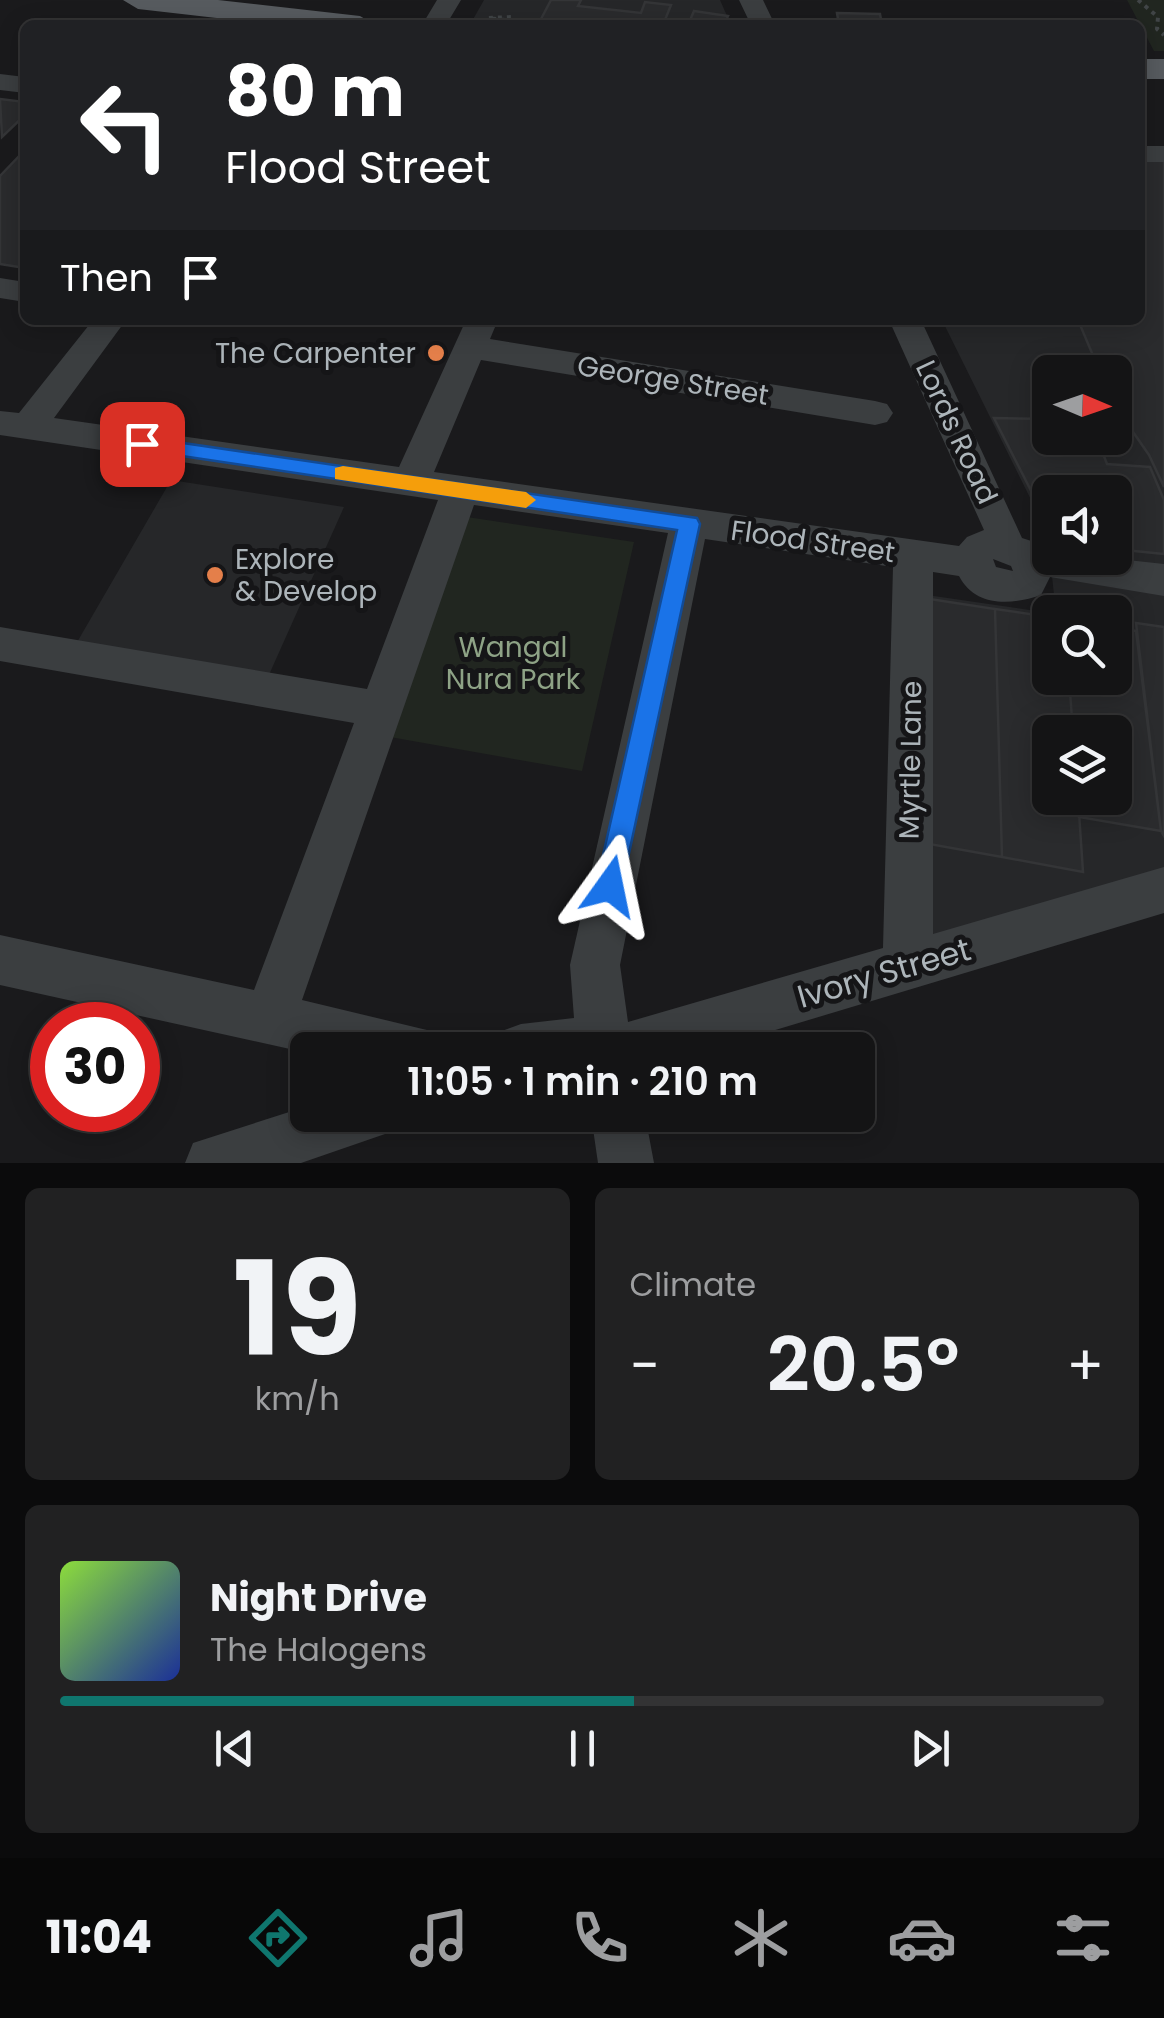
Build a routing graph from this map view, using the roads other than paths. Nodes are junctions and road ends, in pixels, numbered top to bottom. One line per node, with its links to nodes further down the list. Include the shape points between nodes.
1 (138, 0): 2 (main road)
2 (316, 20)
3 (105, 325): 7 (street)
4 (907, 325): 12 (street, Lords Road, via 1004,530)
5 (476, 333): 6 (street, George Street); 8 (street)
6 (876, 412)
7 (14, 425): 8 (street, Flood Street)
8 (410, 484): 9 (street, Flood Street)
9 (460, 491): 10 (street, Flood Street); 16 (street)
10 (689, 524): 11 (street, Flood Street); 22 (street, via 594,964)
11 (913, 555): 12 (street, Flood Street); 19 (street, Myrtle Lane)
12 (1007, 562): 13 (street, Flood Street); 14 (street, Flood Street)
13 (1164, 580)
14 (1164, 602)
15 (0, 644): 16 (street)
16 (383, 710): 20 (street)
17 (1164, 890): 19 (street, Ivory Street)
18 (0, 960): 20 (street)
19 (908, 966): 23 (street, Ivory Street)
20 (269, 1019): 21 (street)
21 (329, 1032)
22 (602, 1032)
23 (683, 1032)
24 (312, 1132): 26 (street)
25 (621, 1132): 27 (street)
26 (214, 1163)
27 (626, 1163)

